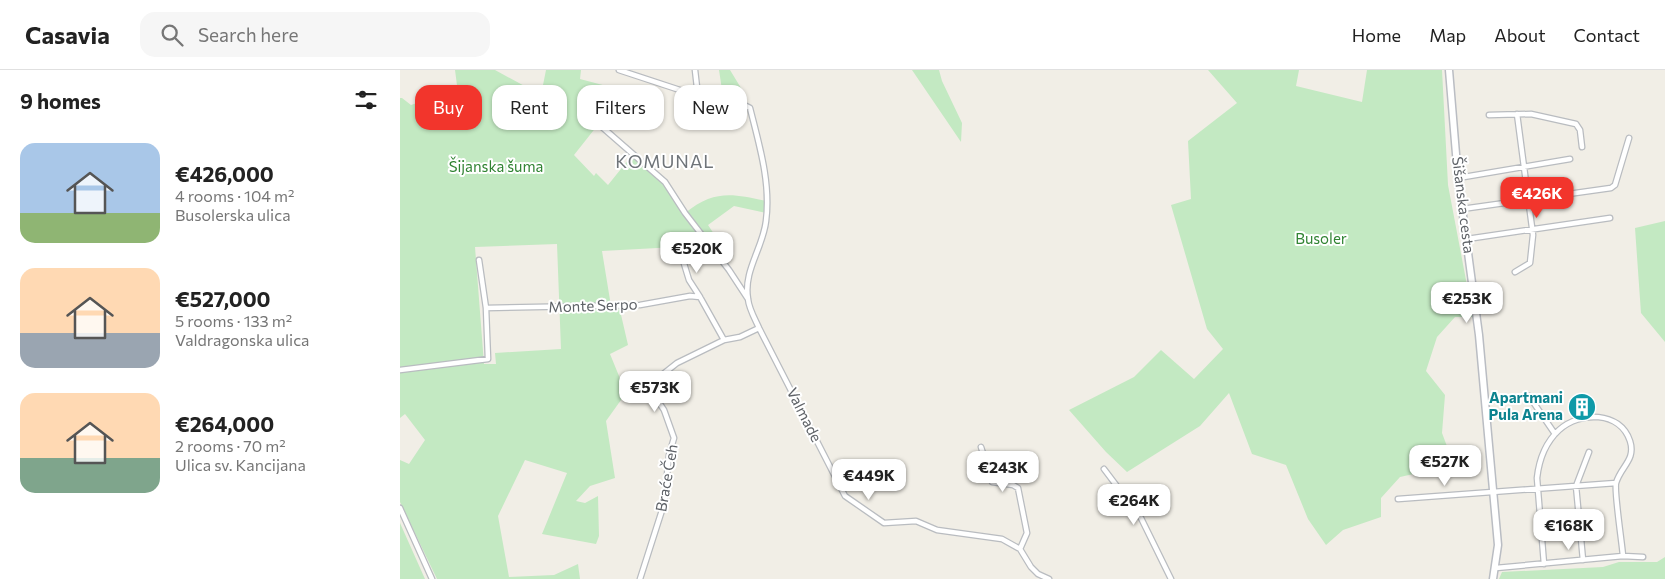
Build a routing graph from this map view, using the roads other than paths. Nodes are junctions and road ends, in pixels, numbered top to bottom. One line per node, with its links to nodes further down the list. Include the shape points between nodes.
1 (619, 70): 5 (street)
2 (695, 70): 4 (street)
3 (1449, 70): 14 (main road, Šišanska cesta)
4 (697, 85)
5 (674, 88)
6 (747, 106): 24 (street, via 761,150 767,192 766,223 748,275)
7 (1517, 114): 8 (street); 11 (street, via 1576,124); 13 (street)
8 (1489, 115)
9 (605, 130): 24 (street, via 665,182)
10 (1629, 138): 15 (street, via 1615,185 1611,188)
11 (1582, 146)
12 (1570, 159): 13 (street)
13 (1524, 167): 14 (street); 15 (street)
14 (1458, 178): 16 (main road, Šišanska cesta)
15 (1528, 199): 16 (street); 18 (street)
16 (1462, 210): 19 (main road, Šišanska cesta)
17 (1610, 218): 18 (street)
18 (1532, 230): 19 (street); 22 (street, via 1530,264)
19 (1468, 239): 37 (main road, Šišanska cesta)
20 (682, 257): 23 (street, via 689,280)
21 (479, 260): 25 (street)
22 (1515, 272)
23 (700, 297): 25 (street, Monte Serpo, via 640,305); 27 (street)
24 (748, 299): 26 (street, Valmade)
25 (486, 308): 28 (street, via 488,359)
26 (759, 328): 27 (street, Braće Čeh); 40 (street, Valmade, via 845,496 884,523 922,522 937,530 1002,539)
27 (724, 340): 47 (street, Braće Čeh, via 678,363 648,386 664,410 674,438 664,504)
28 (400, 370)
29 (1529, 396): 30 (street)
30 (1556, 434): 34 (street, via 1567,424 1580,419 1604,416 1616,422 1626,433 1631,447 1631,459); 36 (street, via 1539,464)
31 (981, 447): 40 (street, via 992,482 1018,488 1027,533)
32 (1590, 452): 35 (street)
33 (1104, 469): 49 (street, via 1141,518)
34 (1616, 483): 35 (street); 41 (street)
35 (1576, 486): 36 (street); 43 (street)
36 (1537, 490): 37 (street); 44 (street)
37 (1493, 494): 38 (street); 45 (main road, Šišanska cesta, via 1498,545)
38 (1398, 500)
39 (400, 508): 46 (street)
40 (1020, 549): 48 (street, via 1031,567)
41 (1623, 556): 42 (street); 43 (street)
42 (1643, 557)
43 (1583, 560): 44 (street)
44 (1544, 564): 45 (street)
45 (1496, 568): 50 (main road, Šišanska cesta)
46 (432, 579)
47 (640, 579)
48 (1049, 579)
49 (1170, 579)
50 (1494, 579)

